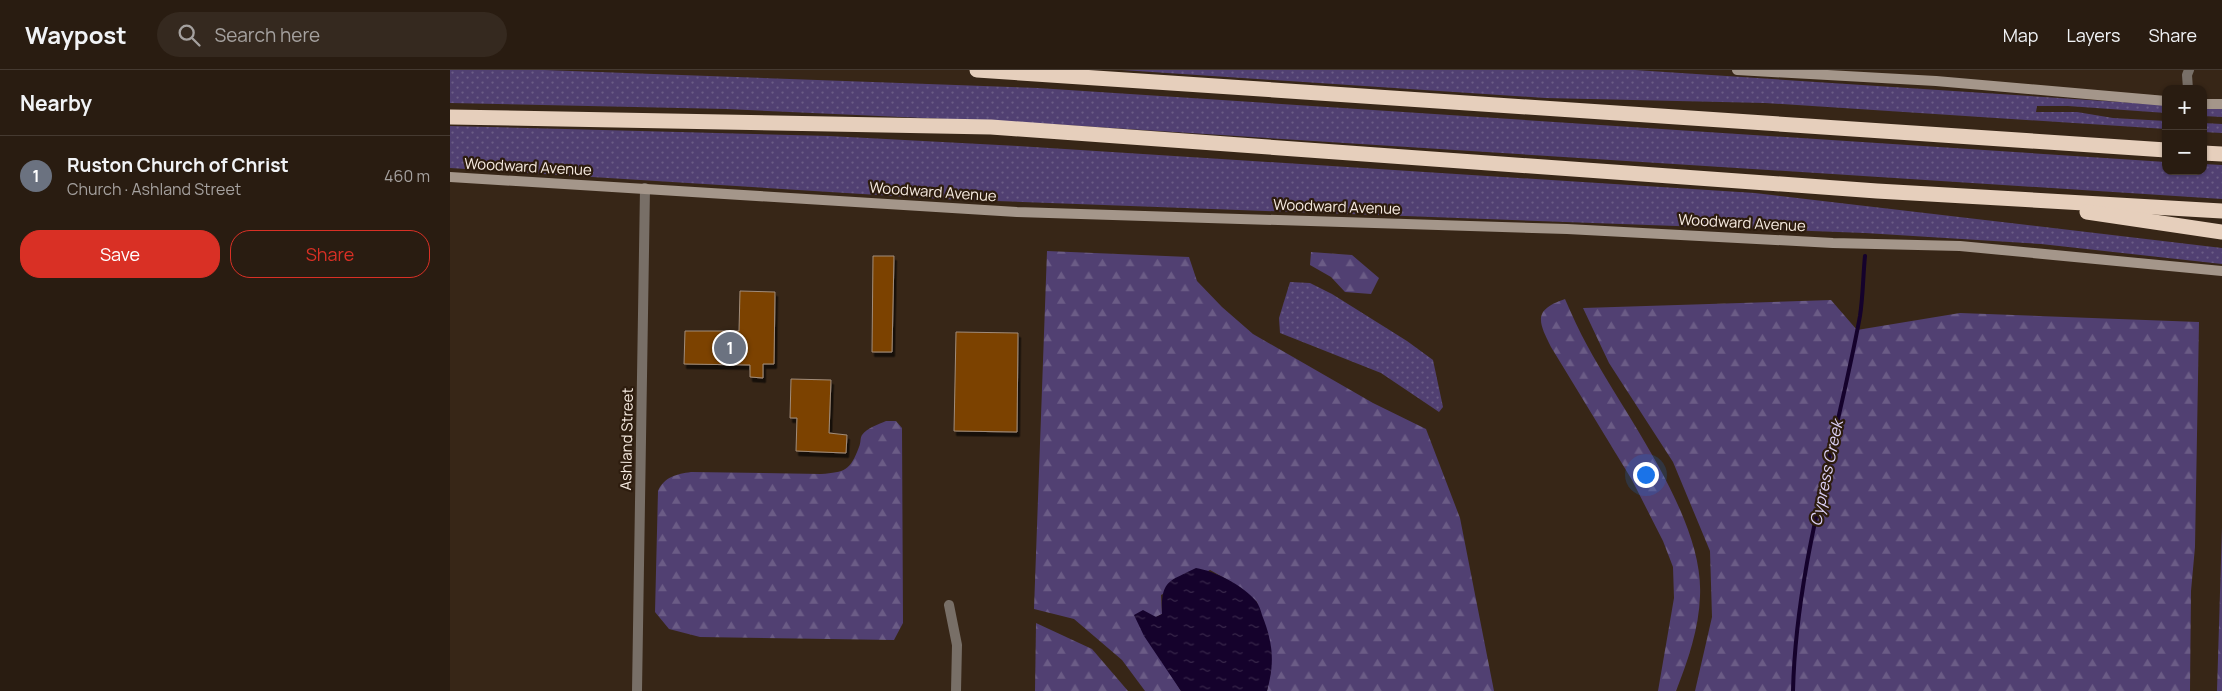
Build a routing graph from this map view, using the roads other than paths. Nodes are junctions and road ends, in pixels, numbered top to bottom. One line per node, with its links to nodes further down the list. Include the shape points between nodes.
1 (977, 70): 9 (highway)
2 (1737, 70): 5 (main road)
3 (2189, 70): 4 (street)
4 (2188, 85)
5 (2162, 101)
6 (2207, 104): 7 (main road)
7 (2222, 104)
8 (450, 117): 18 (highway, via 991,126)
9 (2041, 142): 10 (highway); 13 (highway)
10 (2162, 144)
11 (2207, 144): 12 (highway)
12 (2222, 144)
13 (2162, 150)
14 (2207, 153): 15 (highway)
15 (2222, 154)
16 (450, 177): 17 (main road, Woodward Avenue)
17 (646, 188): 21 (main road, Woodward Avenue, via 1017,212 1567,229 1960,246); 23 (street, Ashland Street)
18 (1987, 198): 19 (highway); 20 (highway)
19 (2222, 211)
20 (2222, 232)
21 (2222, 271)
22 (949, 605): 24 (street, via 957,645)
23 (637, 691)
24 (956, 691)

